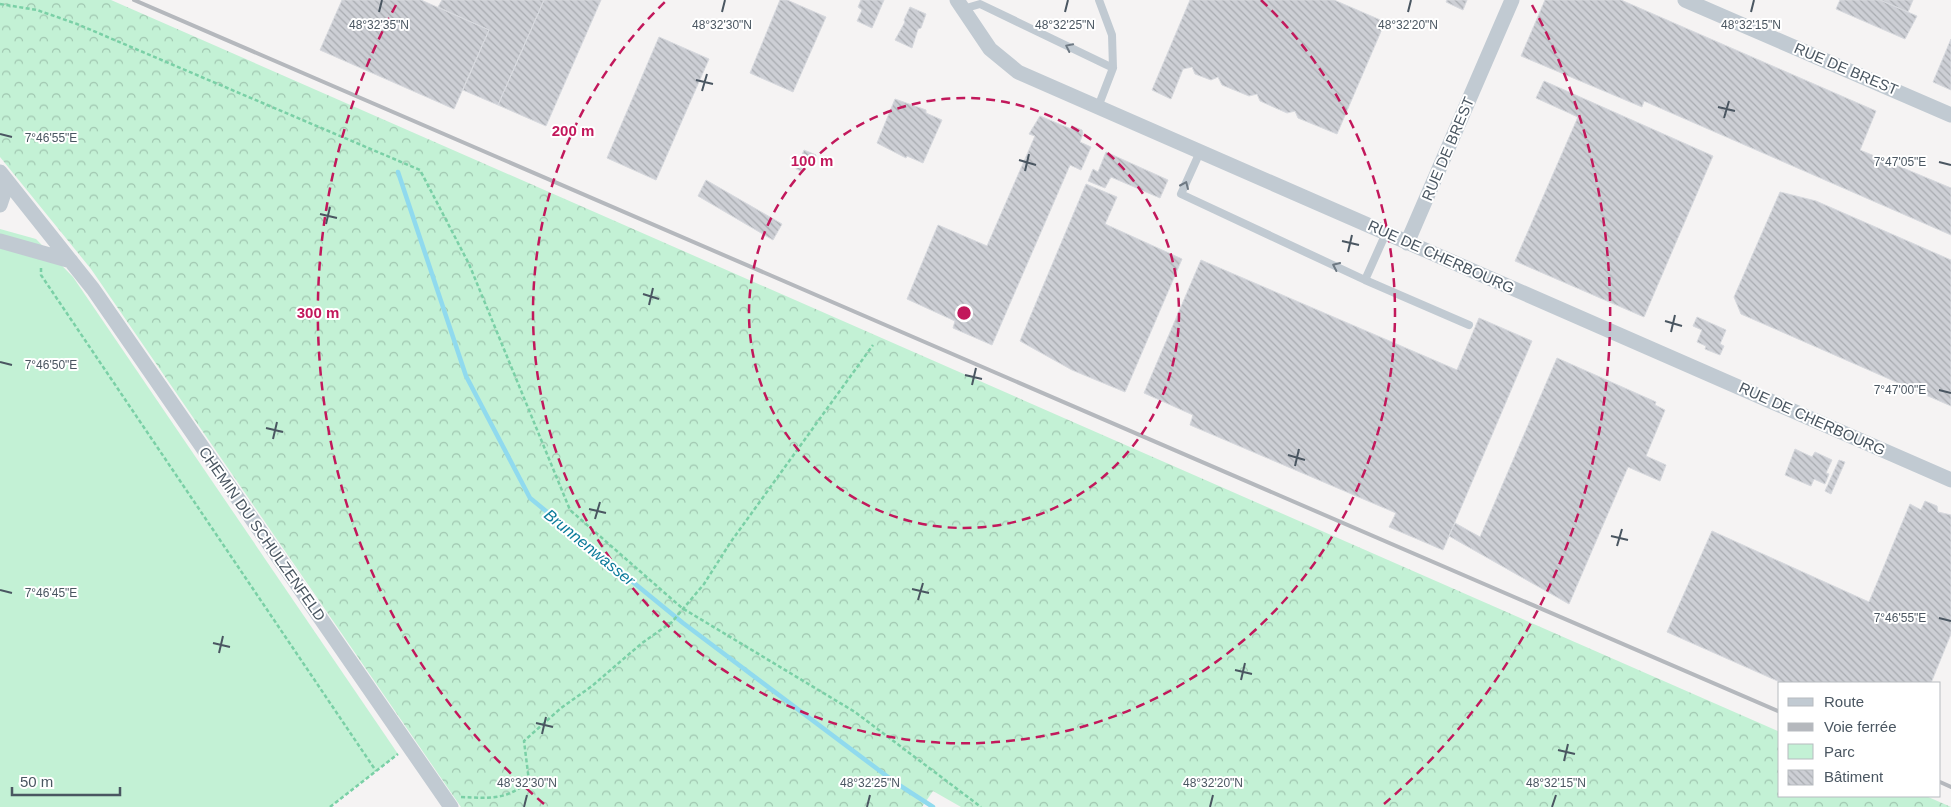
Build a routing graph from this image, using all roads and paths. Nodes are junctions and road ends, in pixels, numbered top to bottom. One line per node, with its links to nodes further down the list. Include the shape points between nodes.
1 (1099, 0): 6 (lane, via 1112,35)
2 (1512, 0): 14 (street, RUE DE BREST)
3 (1685, 0): 8 (street, RUE DE BREST)
4 (0, 4): 21 (path, via 37,10 77,24 420,170 469,264 570,510)
5 (960, 5): 6 (lane, one-way to 5, via 980,4); 7 (street, RUE DE CHERBOURG, via 990,49 1018,72)
6 (1113, 68): 7 (lane)
7 (1098, 107): 9 (street, RUE DE CHERBOURG)
8 (1951, 115)
9 (1200, 152): 12 (street, RUE DE CHERBOURG); 17 (lane, one-way to 9, via 1181,194)
10 (2, 175): 11 (street, via 4,193); 16 (street, CHEMIN DU SCHULZENFELD)
11 (0, 205)
12 (1386, 233): 14 (street, RUE DE CHERBOURG); 17 (lane)
13 (0, 241): 15 (street)
14 (1408, 243): 20 (street, RUE DE CHERBOURG)
15 (40, 253): 16 (street); 23 (path, via 41,275)
16 (71, 261): 22 (street, CHEMIN DU SCHULZENFELD)
17 (1365, 280): 18 (lane)
18 (1469, 325)
19 (873, 345): 21 (path, via 704,584)
20 (1951, 480)
21 (682, 608): 24 (path, via 672,622 561,708 524,741 529,781 519,790 497,798); 26 (path, via 855,712)
22 (408, 745): 23 (path); 24 (street, CHEMIN DU SCHULZENFELD)
23 (376, 771): 25 (path)
24 (447, 802)
25 (330, 807)
26 (981, 807)

